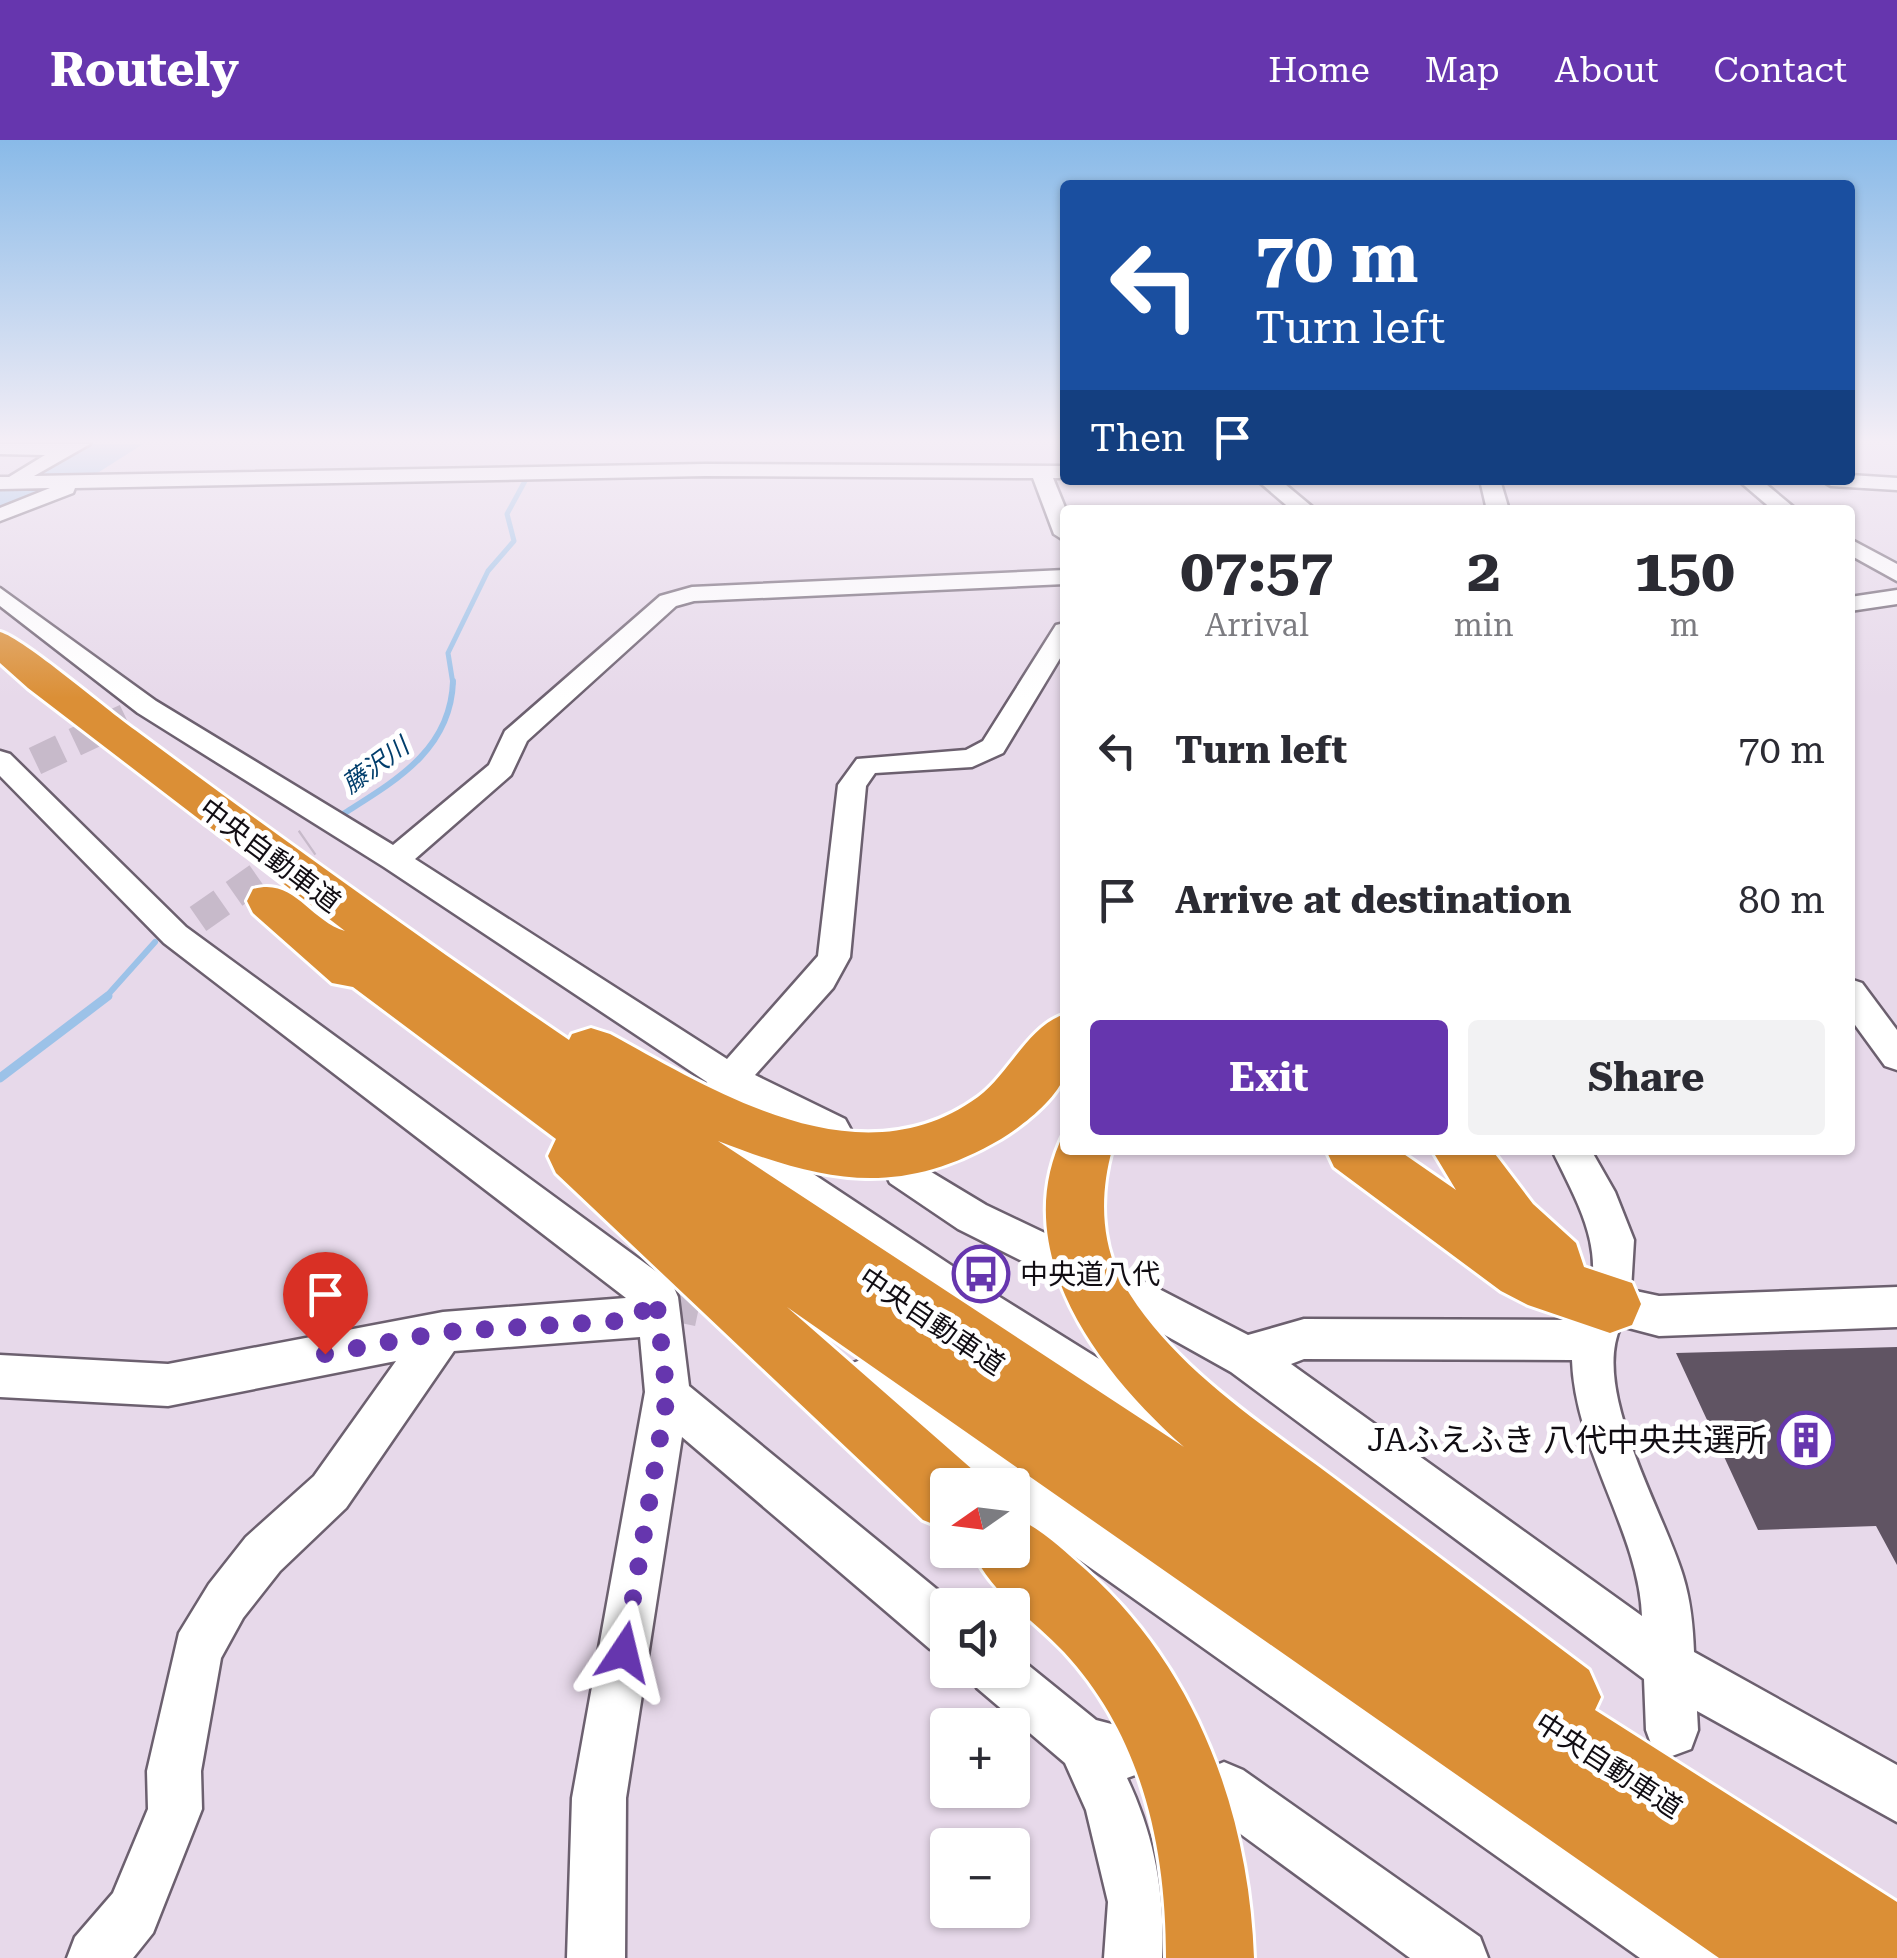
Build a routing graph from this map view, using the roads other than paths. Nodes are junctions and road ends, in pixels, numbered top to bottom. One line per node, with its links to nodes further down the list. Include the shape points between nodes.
1 (1889, 542): 2 (street)
2 (1855, 545)
3 (1855, 549): 4 (street)
4 (1897, 574)
5 (1060, 576): 14 (street, via 692,594 668,601 516,737 501,769)
6 (1897, 596): 7 (street)
7 (1855, 603)
8 (5, 616): 12 (street, via 136,713); 16 (highway, 中央自動車道, via 71,703)
9 (1060, 638): 20 (street, via 993,747 972,758 867,765 852,784 834,957)
10 (0, 688): 15 (highway, 中央自動車道)
11 (16, 764): 29 (street, via 186,927)
12 (337, 824): 13 (street); 14 (street)
13 (308, 842)
14 (395, 860): 20 (street)
15 (270, 900): 29 (highway, via 536,1118); 53 (highway, 中央自動車道, via 548,1106)
16 (366, 926): 20 (highway); 46 (highway, 中央自動車道, via 946,1332)
17 (1855, 999): 19 (street)
18 (1060, 1041): 20 (highway, via 996,1114 965,1134 904,1152 842,1156 756,1136)
19 (1897, 1056)
20 (717, 1092): 21 (street); 37 (street, via 765,1162 975,1305)
21 (832, 1130)
22 (1083, 1155): 37 (highway, via 1076,1182 1078,1248 1112,1322 1230,1442)
23 (1464, 1155): 31 (highway, via 1512,1223)
24 (1574, 1155): 31 (street, via 1614,1240)
25 (1371, 1158): 31 (highway)
26 (903, 1171): 27 (street, via 972,1217)
27 (1056, 1258)
28 (1128, 1292): 33 (street)
29 (684, 1302): 32 (street, via 634,1320); 35 (street); 36 (highway); 52 (street, via 817,1348)
30 (1897, 1308): 31 (street)
31 (1601, 1322): 33 (street, via 1304,1339); 40 (street, via 1594,1399 1658,1572)
32 (443, 1332): 34 (street, via 168,1385); 47 (street, via 330,1492 263,1554 197,1651 174,1771 175,1808 133,1913)
33 (1246, 1357): 40 (street)
34 (0, 1376)
35 (667, 1396): 39 (street); 48 (street, via 599,1798)
36 (930, 1483)
37 (1333, 1522): 45 (highway, via 1572,1704)
38 (1028, 1568): 50 (highway, via 1125,1666 1162,1730 1189,1799 1205,1872)
39 (930, 1616)
40 (1670, 1667): 42 (street); 44 (street)
41 (1021, 1688): 49 (street, via 1106,1748 1136,1902)
42 (1672, 1730)
43 (1224, 1789): 51 (street)
44 (1897, 1795)
45 (1897, 1924)
46 (1897, 1952)
47 (96, 1958)
48 (596, 1958)
49 (1133, 1958)
50 (1210, 1958)
51 (1459, 1958)
52 (1690, 1958)
53 (1796, 1958)

